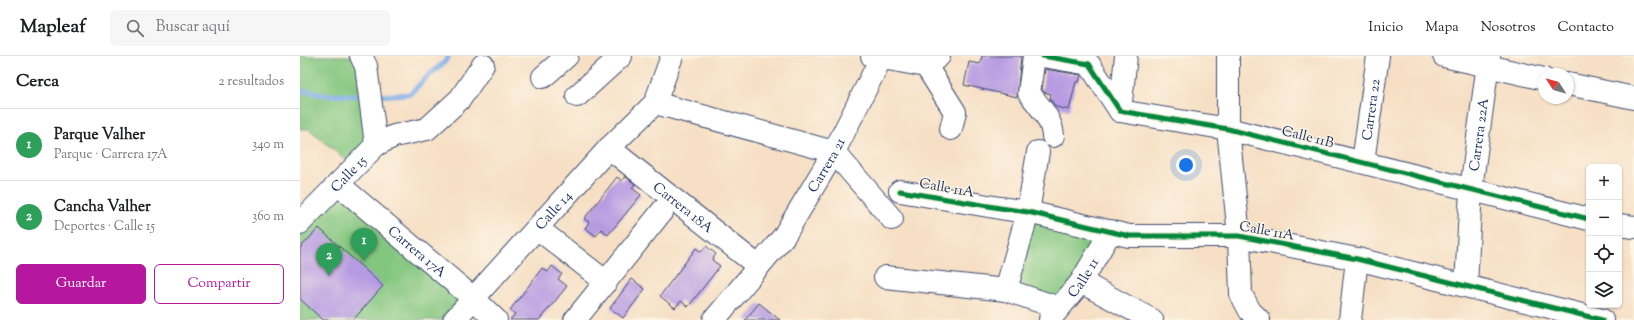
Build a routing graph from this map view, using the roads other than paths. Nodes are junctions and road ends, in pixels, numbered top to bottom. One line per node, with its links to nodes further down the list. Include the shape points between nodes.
1 (567, 56): 15 (street)
2 (620, 56): 18 (street)
3 (672, 56): 20 (street)
4 (1034, 56): 24 (street, via 1029,93 1053,127)
5 (1043, 56): 21 (street, via 1089,64)
6 (1126, 56): 21 (street)
7 (1228, 56): 23 (street)
8 (1378, 56): 29 (street, Carrera 22)
9 (1444, 56): 13 (street)
10 (878, 57): 12 (street); 27 (street, Carrera 21)
11 (364, 61): 25 (street, Calle 15)
12 (933, 61): 22 (street, via 955,112)
13 (1489, 61): 16 (street); 31 (street, Carrera 22A)
14 (483, 65): 25 (street, via 460,99 427,129 394,136)
15 (543, 77)
16 (1538, 77)
17 (1574, 85): 19 (street)
18 (577, 96)
19 (1634, 98)
20 (655, 103): 26 (street, Calle 14); 27 (street)
21 (1120, 111): 23 (street, Calle 11B)
22 (951, 129)
23 (1228, 129): 29 (street, Calle 11B); 42 (street)
24 (1053, 136)
25 (376, 145): 30 (street, Calle 15)
26 (609, 148): 40 (street, Calle 14); 44 (street, Carrera 18A)
27 (834, 152): 36 (street); 44 (street, Carrera 21, via 784,236)
28 (1038, 152): 34 (street)
29 (1363, 162): 31 (street, Calle 11B)
30 (338, 184): 37 (street, Calle 15); 50 (street, Carrera 17A)
31 (1471, 189): 35 (street, Calle 11B); 48 (street, Carrera 22A)
32 (900, 191): 34 (street, Calle 11A)
33 (663, 210): 46 (street)
34 (1028, 212): 41 (street, Calle 11A); 49 (street)
35 (1586, 218)
36 (892, 219)
37 (300, 223)
38 (1622, 225): 39 (street)
39 (1634, 227)
40 (537, 228): 46 (street); 50 (street, Calle 14)
41 (1111, 232): 42 (street, Calle 11A, via 1129,236); 47 (street, Calle 11)
42 (1239, 236): 43 (street, Calle 11A); 57 (street, via 1241,294 1250,311)
43 (1357, 259): 48 (street, Calle 11A); 58 (street)
44 (758, 266): 55 (street, Carrera 21)
45 (886, 277): 49 (street)
46 (606, 282): 54 (street)
47 (1080, 282): 51 (street, Calle 11); 56 (street)
48 (1466, 286): 59 (street, Calle 11A)
49 (1006, 290): 51 (street)
50 (473, 298): 52 (street, Calle 14); 53 (street, Carrera 17A)
51 (1054, 314)
52 (454, 320)
53 (496, 320)
54 (575, 320)
55 (714, 320)
56 (1152, 320)
57 (1260, 320)
58 (1350, 320)
59 (1602, 320)

